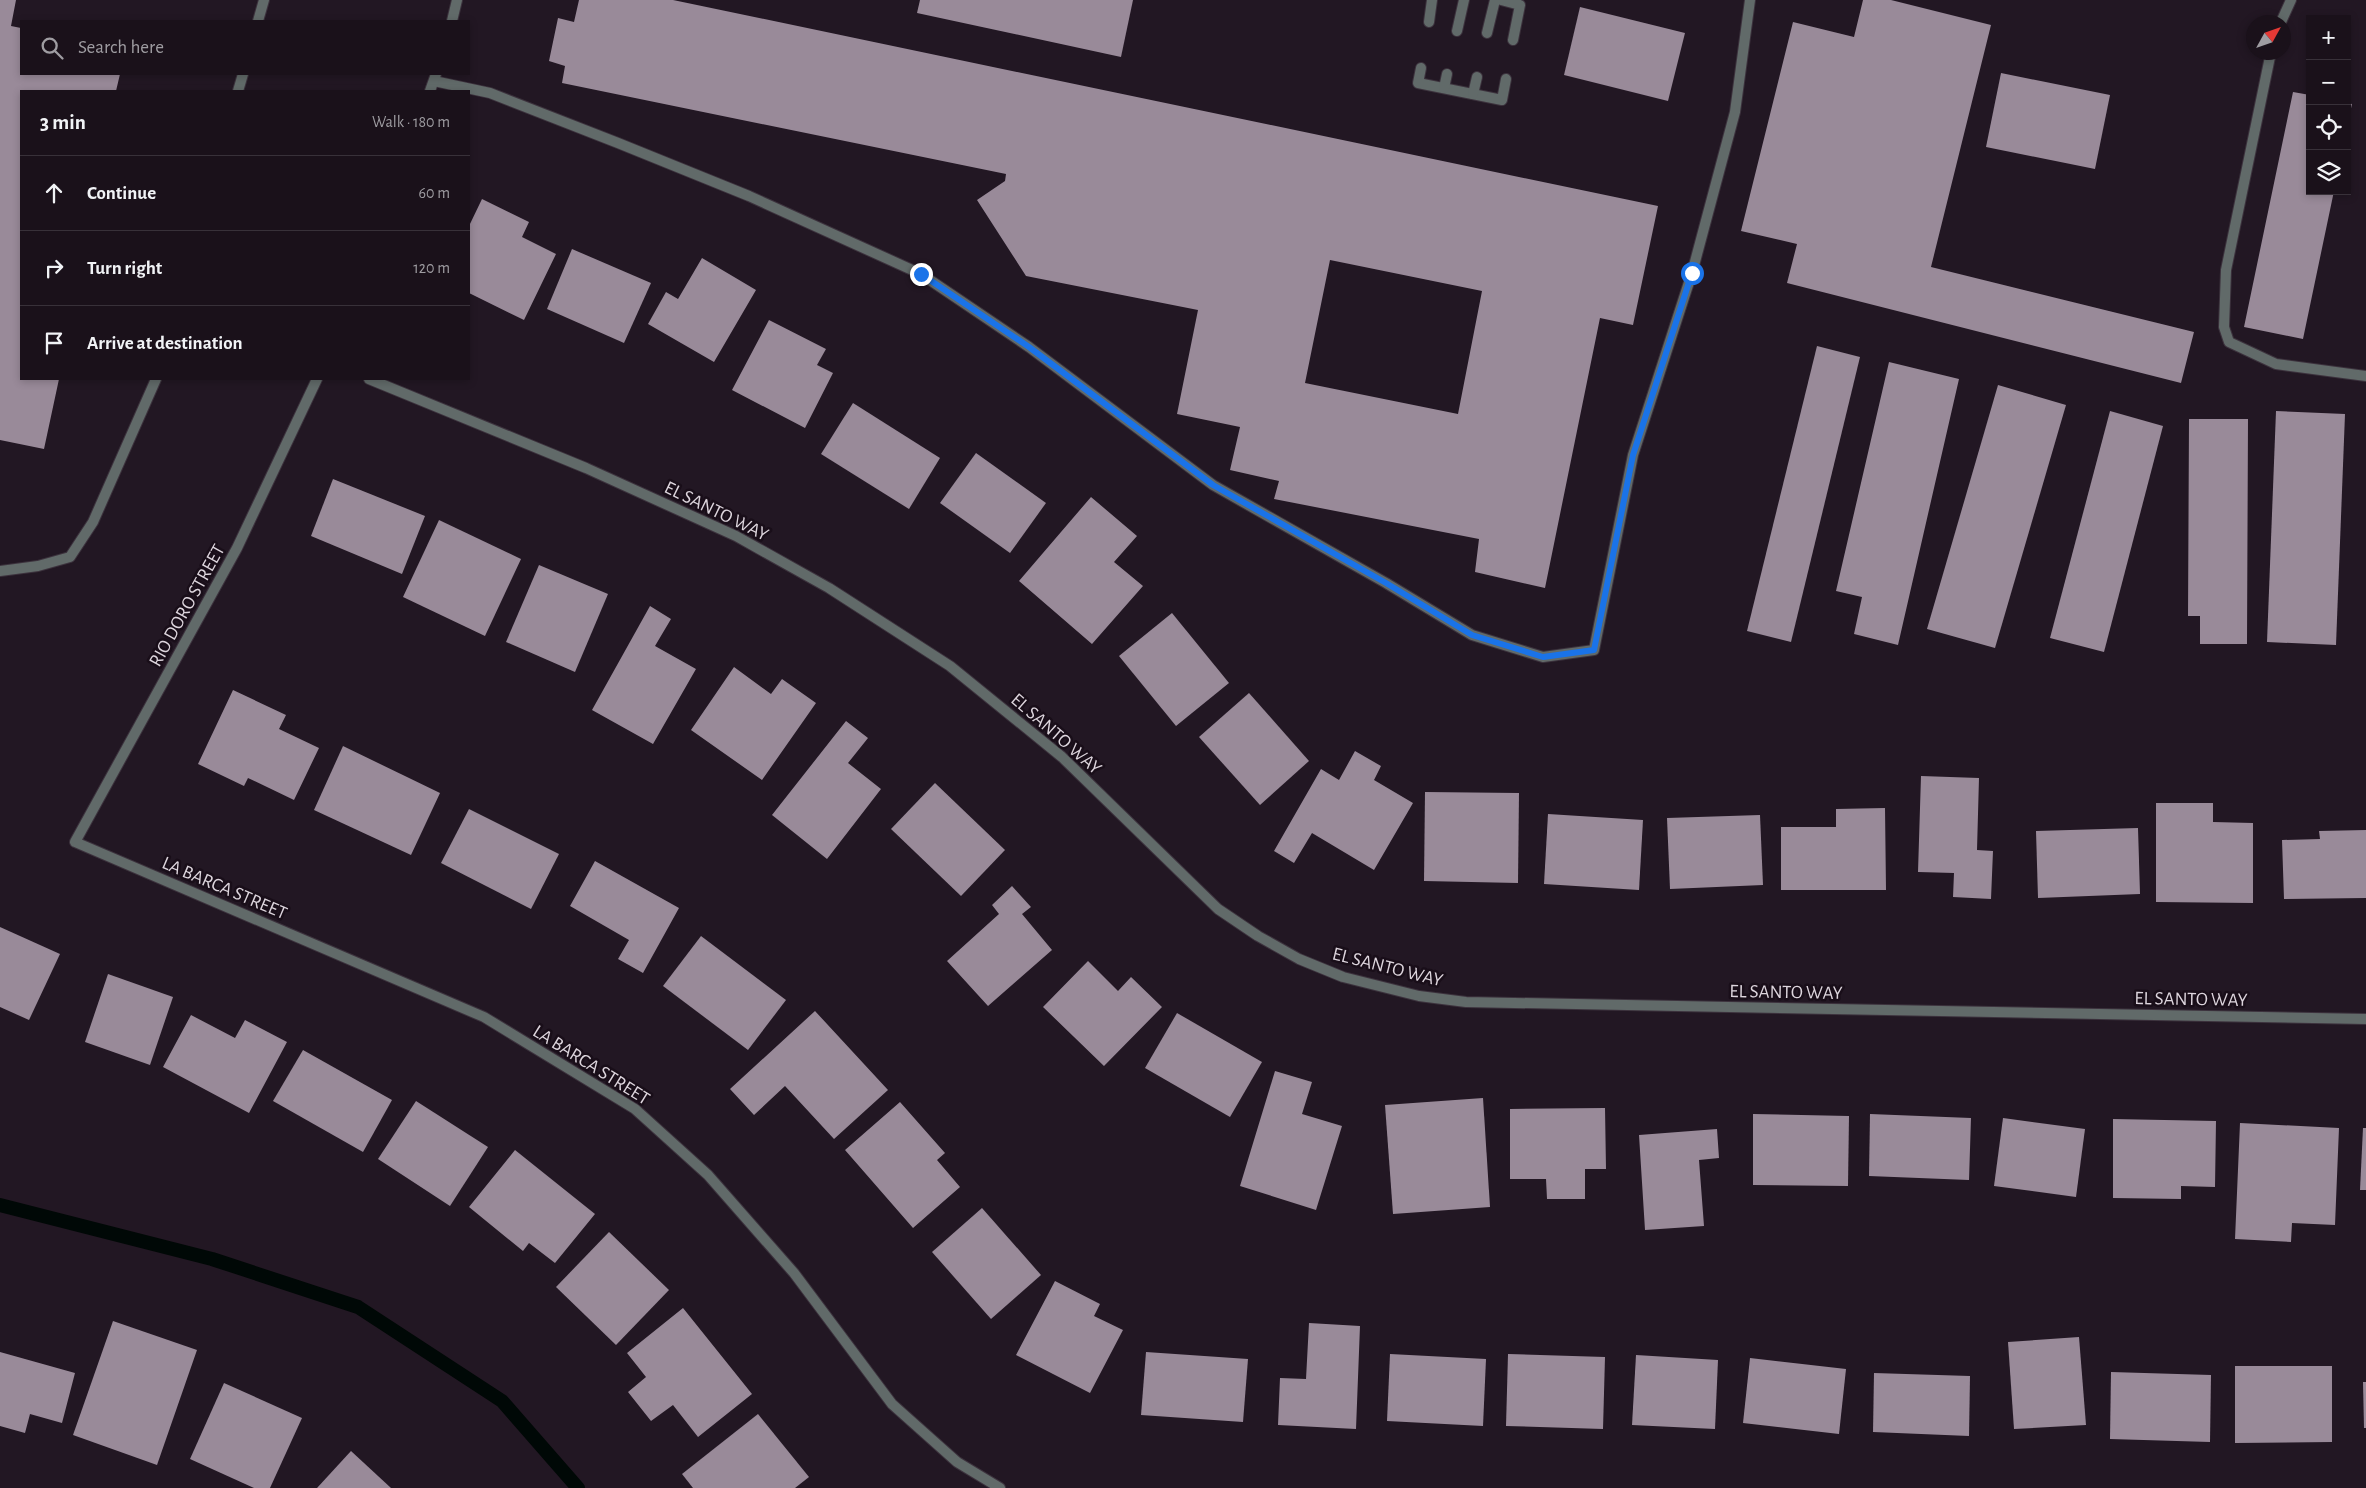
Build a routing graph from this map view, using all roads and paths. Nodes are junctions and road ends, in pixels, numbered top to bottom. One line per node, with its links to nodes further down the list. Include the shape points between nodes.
1 (264, 0): 10 (street)
2 (457, 0): 11 (street)
3 (1432, 0): 12 (street)
4 (1464, 0): 13 (street)
5 (1495, 0): 14 (street)
6 (1501, 0): 15 (street, via 1520,5)
7 (1750, 0): 22 (street, via 1734,112 1692,273 1633,455 1594,650 1543,657 1472,635 1213,485 1029,347 921,274 749,196 490,93)
8 (2291, 0): 9 (street)
9 (2284, 15)
10 (258, 20)
11 (452, 20)
12 (1429, 22)
13 (1458, 31)
14 (1487, 33)
15 (1514, 40)
16 (2269, 60): 26 (street, via 2226,270 2224,327 2229,342 2276,364)
17 (1420, 68): 23 (street, via 1418,83)
18 (1447, 74): 23 (street)
19 (243, 75): 24 (street)
20 (1476, 77): 25 (street)
21 (1506, 79): 25 (street, via 1502,100)
22 (433, 82)
23 (1444, 88): 25 (street)
24 (238, 90)
25 (1473, 94)
26 (2366, 376)
27 (156, 380): 30 (street, via 93,522 70,557 38,566)
28 (317, 380): 31 (street, RIO DORO STREET, via 237,548)
29 (371, 380): 32 (street, EL SANTO WAY, via 586,468 736,536 829,588 950,666 1062,757 1218,909 1258,936 1342,977 1419,996 1466,1002)
30 (0, 571)
31 (75, 842): 33 (street, LA BARCA STREET, via 484,1017 635,1109 708,1175 794,1273 892,1404 957,1462)
32 (2366, 1019)
33 (1000, 1488)

